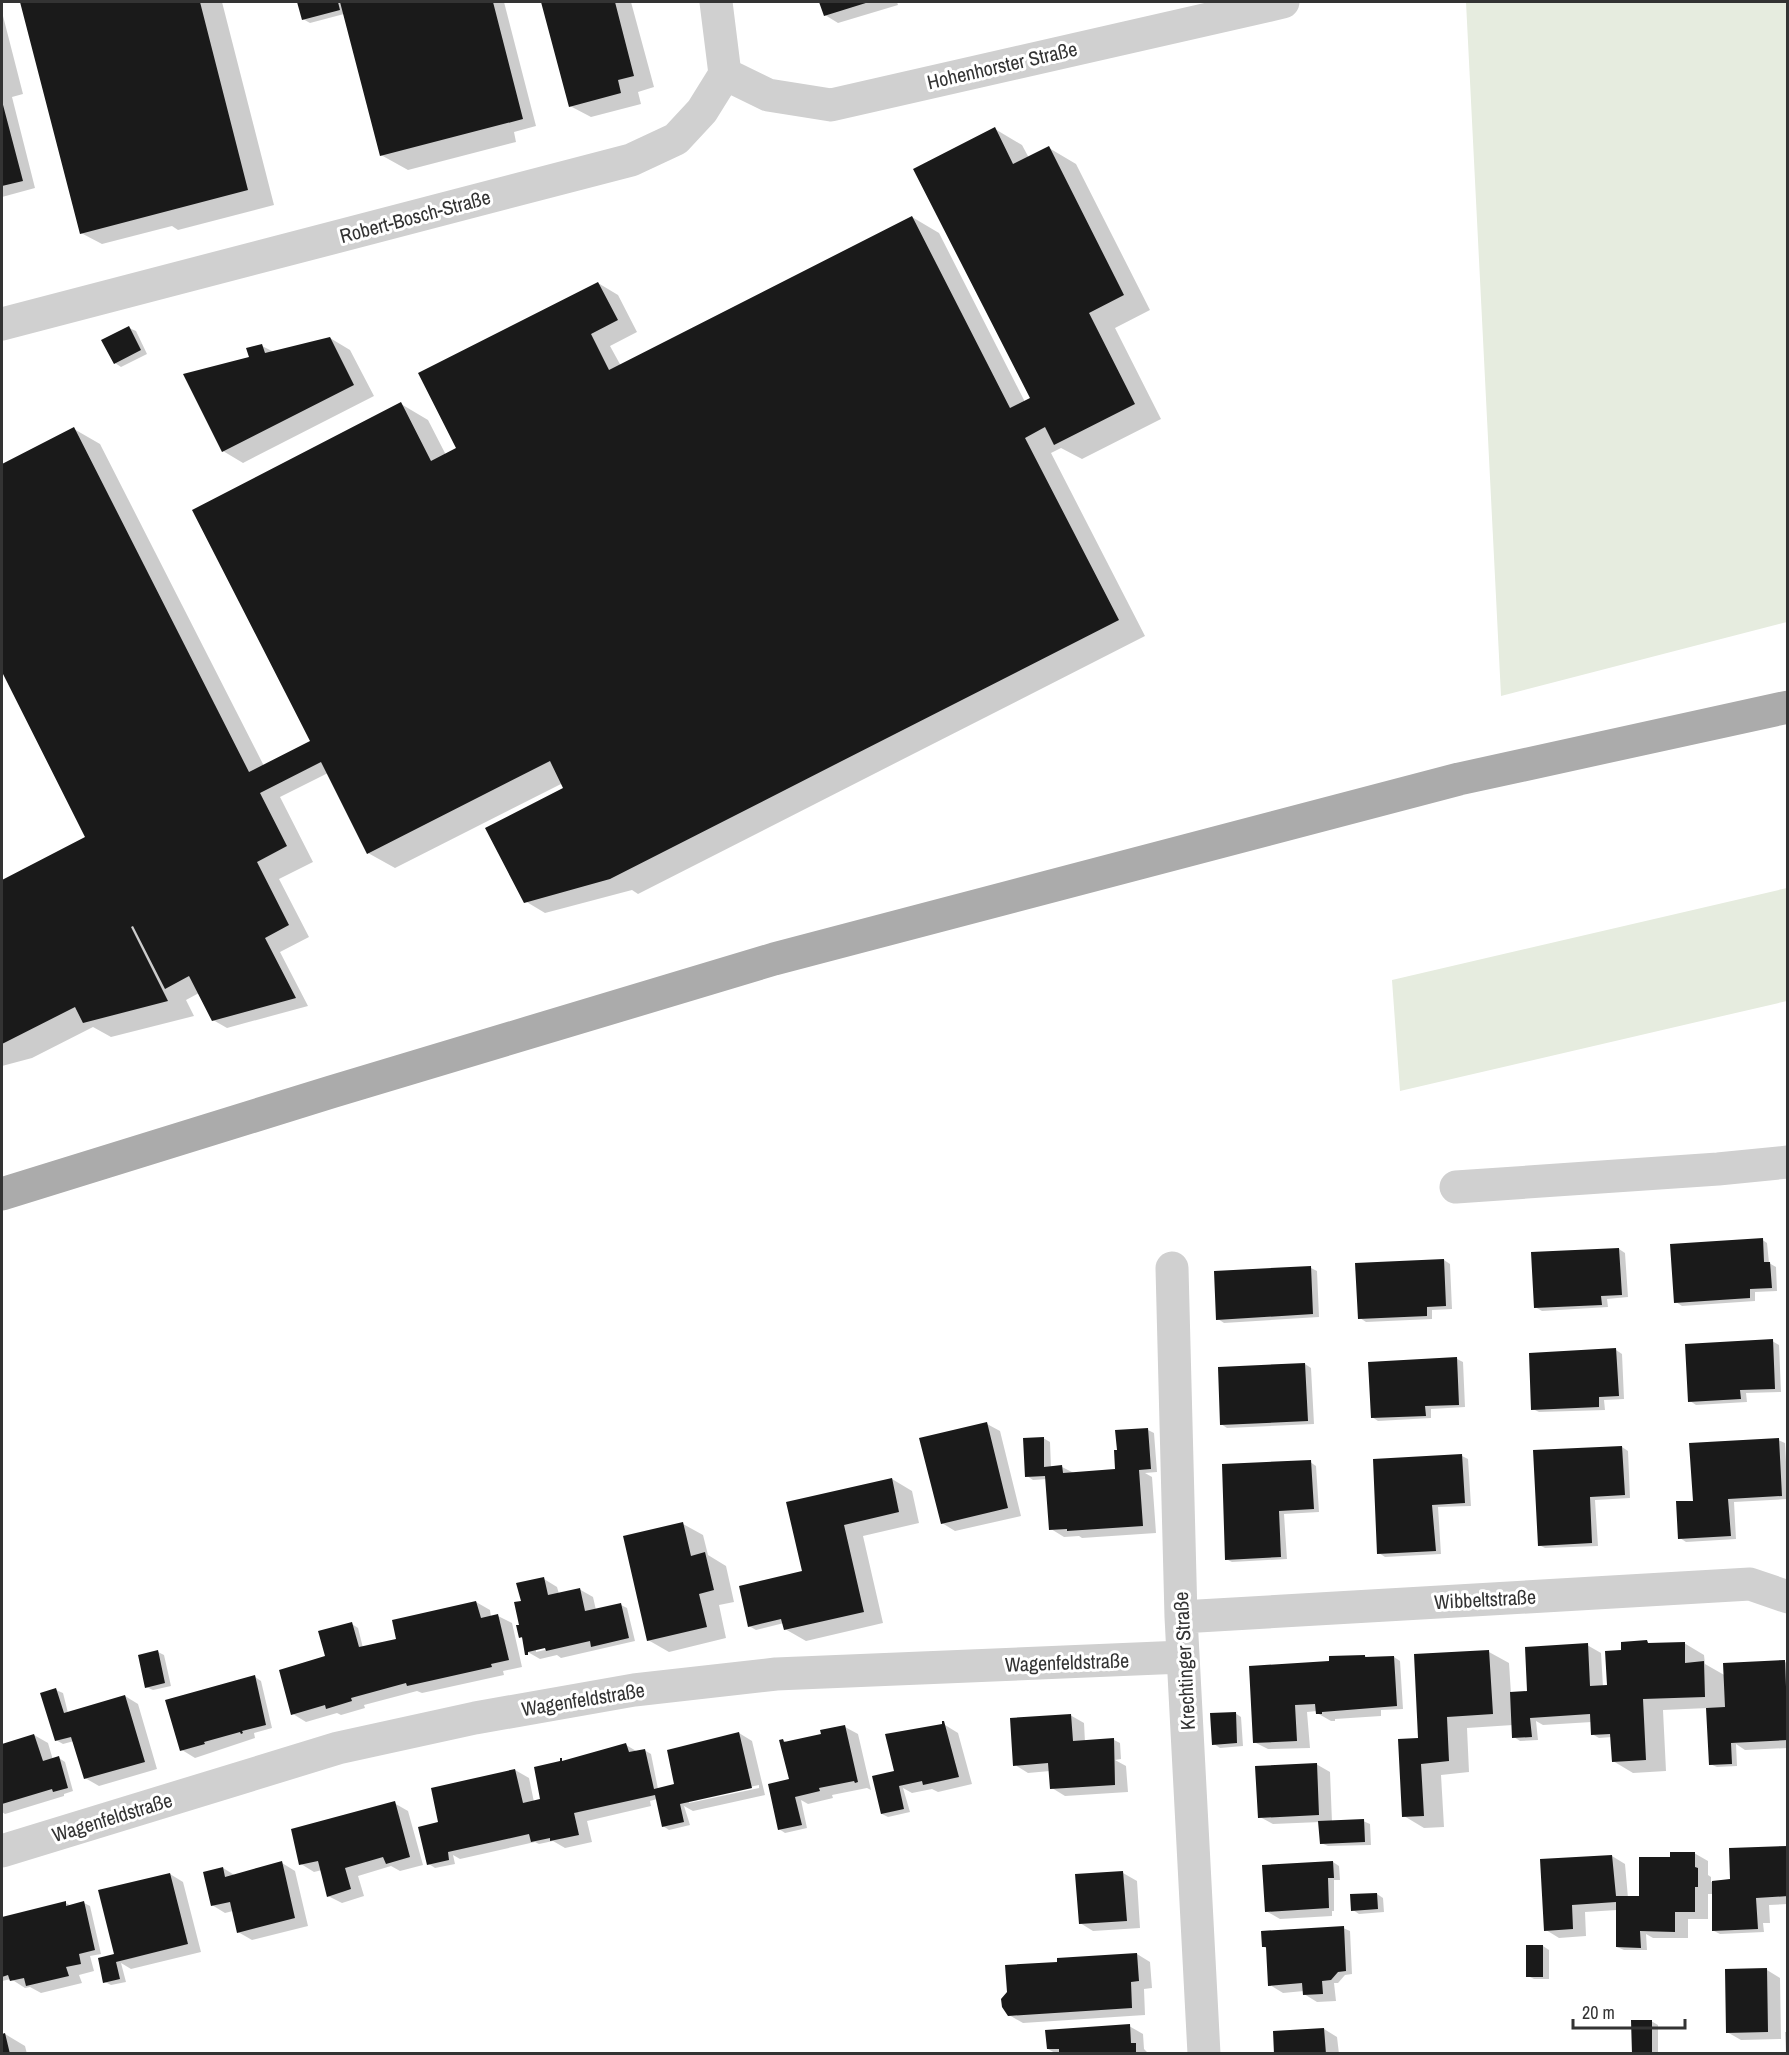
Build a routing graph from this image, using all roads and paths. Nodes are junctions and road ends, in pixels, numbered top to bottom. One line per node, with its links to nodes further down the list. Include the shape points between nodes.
1 (716, 2): 3 (street)
2 (1283, 2): 3 (street, Hohenhorster Straße, via 831,105 768,95)
3 (725, 74): 4 (street, Robert-Bosch-Straße, via 702,111 676,139 631,160)
4 (2, 324)
5 (1788, 706): 8 (main road, via 1459,779 774,959)
6 (1788, 1162): 7 (street)
7 (1456, 1187)
8 (2, 1194)
9 (1172, 1268): 11 (street, Krechtinger Straße)
10 (1788, 1597): 11 (street, Wibbeltstraße, via 1750,1584)
11 (1181, 1617): 12 (street, Krechtinger Straße)
12 (1183, 1657): 13 (street, Wagenfeldstraße, via 776,1674 634,1690 475,1718 338,1748); 14 (street, Krechtinger Straße)
13 (2, 1851)
14 (1204, 2054)

